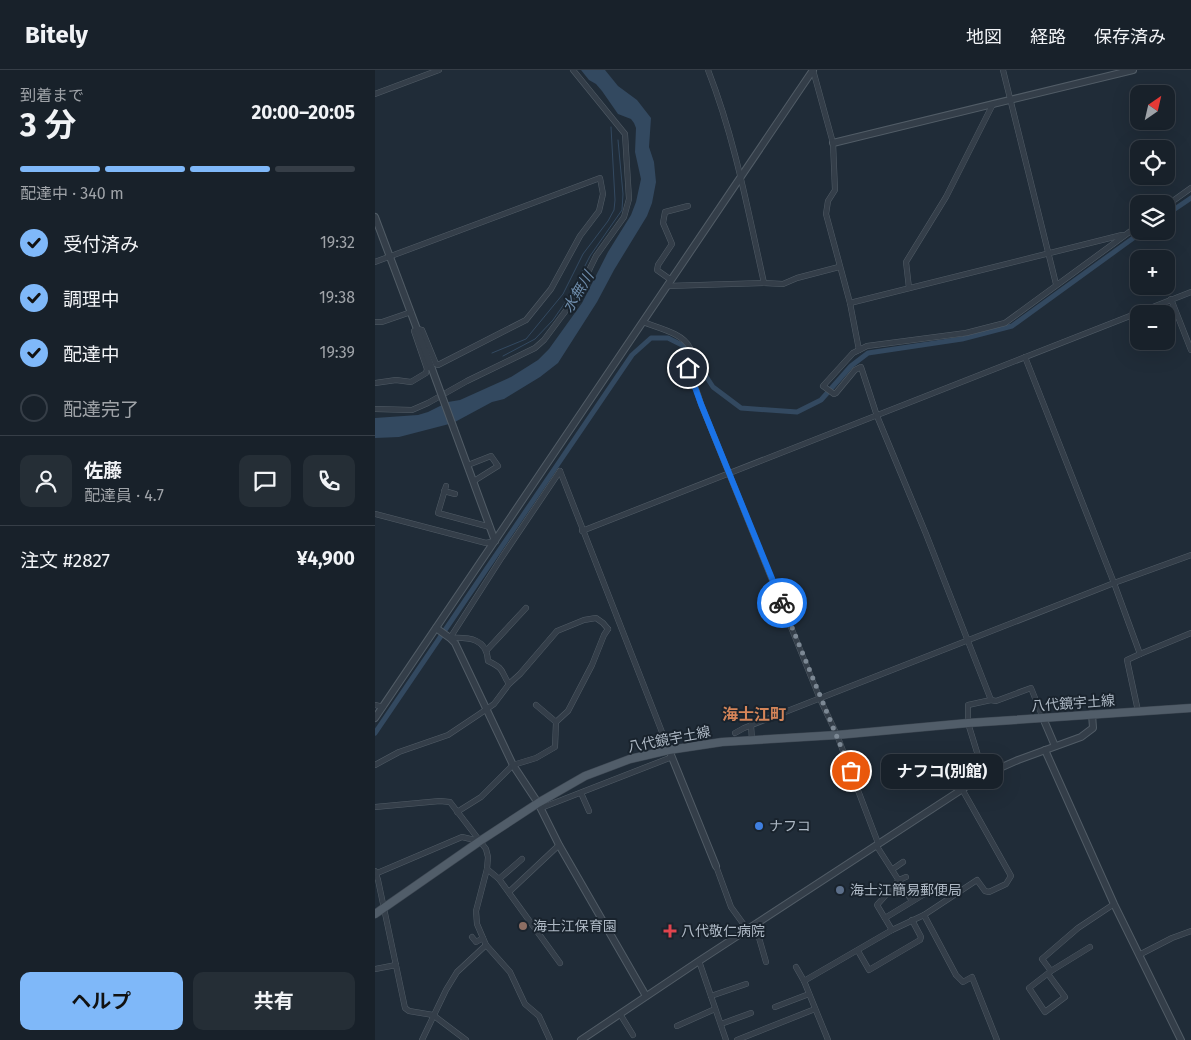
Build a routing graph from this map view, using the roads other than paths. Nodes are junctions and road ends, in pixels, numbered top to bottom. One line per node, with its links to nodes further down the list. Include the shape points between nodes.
1 (439, 70): 7 (street)
2 (573, 70): 38 (street, via 625,134 629,199 624,217 596,256 576,297 535,348 428,404 412,410)
3 (708, 70): 11 (street)
4 (813, 70): 10 (street); 11 (street)
5 (1003, 70): 8 (street)
6 (1133, 70): 8 (street)
7 (375, 94)
8 (1011, 100): 9 (street); 18 (street)
9 (993, 104): 10 (street); 26 (street, via 946,197 906,262)
10 (833, 143): 21 (street, via 835,190 828,201 826,214)
11 (741, 176): 22 (street); 23 (street)
12 (1191, 188): 13 (street)
13 (1175, 200)
14 (688, 206): 22 (street, via 665,212 663,223 672,244 657,270)
15 (375, 217): 19 (street)
16 (1130, 231): 17 (street)
17 (1125, 234): 18 (street); 24 (street)
18 (1048, 253): 24 (street); 26 (street)
19 (389, 257): 20 (street); 30 (street); 33 (street, via 600,178 603,194 599,211 580,236 551,289 526,320 438,365 422,330)
20 (375, 262)
21 (839, 267): 23 (street, via 783,284); 29 (street)
22 (671, 280): 25 (street)
23 (764, 283): 25 (street)
24 (1056, 284): 34 (street, via 1005,323 966,333 867,346)
25 (667, 286): 32 (street)
26 (909, 288): 29 (street)
27 (1191, 292): 28 (street)
28 (1171, 300): 35 (street); 36 (street)
29 (849, 303): 34 (street)
30 (411, 312): 31 (street); 33 (street)
31 (375, 322)
32 (643, 322): 41 (street, via 687,342 690,348 679,357 692,376); 47 (street)
33 (417, 329): 37 (street, via 414,331 426,373 411,382); 40 (street, bridge)
34 (859, 350): 39 (street, via 823,386 834,394 861,367)
35 (1191, 350)
36 (1025, 357): 39 (street); 49 (street)
37 (375, 383)
38 (375, 409)
39 (877, 416): 41 (street); 56 (street)
40 (467, 465): 42 (street); 42 (street, via 491,456 498,466)
41 (729, 473): 46 (street); 60 (street)
42 (474, 481): 45 (street)
43 (455, 494): 45 (street, via 445,489 438,513)
44 (375, 514): 47 (street, via 486,544)
45 (490, 527): 47 (street)
46 (582, 531): 53 (street); 55 (street, via 560,471)
47 (495, 541): 51 (street)
48 (1191, 555): 49 (street)
49 (1114, 583): 56 (street); 58 (street)
50 (526, 608): 57 (street)
51 (436, 628): 55 (street); 64 (street)
52 (608, 629): 53 (street); 59 (street, via 595,618 557,630); 71 (street, via 568,711)
53 (621, 629): 79 (street)
54 (1191, 633): 58 (street)
55 (450, 638): 57 (street, via 480,642); 66 (street)
56 (968, 641): 60 (street); 61 (street)
57 (487, 650): 59 (street, via 488,661 503,670)
58 (1140, 654): 67 (street, via 1127,660)
59 (509, 684): 66 (street, via 494,704)
60 (820, 699): 73 (street); 75 (street)
61 (991, 700): 70 (street, via 996,702 1031,688); 72 (street, via 968,705)
62 (375, 704): 64 (street)
63 (535, 705): 71 (street)
64 (383, 707): 69 (street)
65 (1191, 708): 67 (main road, 八代鏡宇土線)
66 (486, 709): 80 (street, via 448,735 399,752); 81 (street)
67 (1138, 711): 68 (main road, 八代鏡宇土線)
68 (1092, 714): 70 (main road, 八代鏡宇土線); 77 (street, via 1093,728 1088,733)
69 (375, 718)
70 (1043, 718): 72 (main road, 八代鏡宇土線); 77 (street)
71 (556, 722): 81 (street, via 555,747 536,758)
72 (968, 723): 75 (main road, 八代鏡宇土線); 82 (street)
73 (751, 725): 74 (street); 76 (street)
74 (735, 733)
75 (837, 735): 76 (main road, 八代鏡宇土線); 90 (street)
76 (752, 740): 79 (main road, 八代鏡宇土線, via 723,742)
77 (1055, 746): 78 (street)
78 (1045, 750): 82 (street); 104 (street)
79 (671, 753): 84 (street); 85 (main road, 八代鏡宇土線, via 630,759 585,776); 94 (street)
80 (375, 765)
81 (513, 765): 85 (street); 88 (street, via 481,797)
82 (984, 774): 83 (street)
83 (962, 789): 90 (street); 107 (street, via 1011,876 1006,884 989,892 977,880)
84 (581, 793): 85 (street); 87 (street)
85 (540, 806): 89 (main road, 八代鏡宇土線); 91 (street)
86 (375, 807): 88 (street, via 440,801 450,802)
87 (589, 811)
88 (457, 812): 89 (street)
89 (480, 841): 95 (street, via 486,849); 97 (street, via 462,837); 105 (main road, 八代鏡宇土線)
90 (877, 844): 96 (street); 110 (street)
91 (559, 845): 101 (street); 130 (street)
92 (522, 859): 99 (street)
93 (903, 862): 96 (street)
94 (716, 866): 111 (street, via 731,907)
95 (487, 869): 99 (street); 115 (street, via 476,911)
96 (893, 869): 100 (street)
97 (375, 873): 105 (street)
98 (906, 876): 100 (street)
99 (499, 879): 101 (street)
100 (899, 880): 103 (street); 108 (street, via 877,905)
101 (509, 892): 122 (street)
102 (926, 893): 103 (street)
103 (912, 901): 108 (street)
104 (1114, 904): 119 (street); 126 (street, via 1078,928 1042,959)
105 (384, 908): 106 (main road, 八代鏡宇土線); 123 (street)
106 (375, 914)
107 (924, 915): 109 (street); 148 (street, via 955,974 963,982 972,977)
108 (885, 918): 112 (street)
109 (912, 920): 112 (street); 118 (street, via 920,940 869,970)
110 (755, 924): 111 (street); 121 (street)
111 (747, 929): 120 (street)
112 (893, 930): 118 (street)
113 (1191, 931): 119 (street)
114 (472, 937): 115 (street, via 476,942)
115 (483, 938): 116 (street)
116 (486, 945): 137 (street, via 457,972); 143 (street, via 510,972 525,1004 539,1016)
117 (1090, 947): 126 (street)
118 (858, 951): 127 (street)
119 (1139, 955): 149 (street)
120 (699, 960): 130 (street); 131 (street)
121 (766, 962)
122 (560, 963)
123 (396, 965): 125 (street); 137 (street, via 405,1008 409,1012)
124 (796, 967): 127 (street)
125 (375, 969)
126 (1050, 972): 126 (street, via 1065,997 1045,1012 1029,988)
127 (804, 981): 129 (street)
128 (746, 984): 131 (street)
129 (809, 994): 132 (street); 133 (street)
130 (646, 996): 136 (street)
131 (711, 996): 134 (street)
132 (775, 1008)
133 (815, 1008): 146 (street); 147 (street)
134 (715, 1010): 138 (street); 139 (street)
135 (751, 1013): 138 (street)
136 (620, 1014): 140 (street); 144 (street)
137 (433, 1016): 141 (street); 142 (street)
138 (721, 1024): 145 (street)
139 (677, 1026)
140 (633, 1035)
141 (422, 1040)
142 (466, 1040)
143 (551, 1040)
144 (581, 1040)
145 (726, 1040)
146 (737, 1040)
147 (828, 1040)
148 (997, 1040)
149 (1181, 1040)

